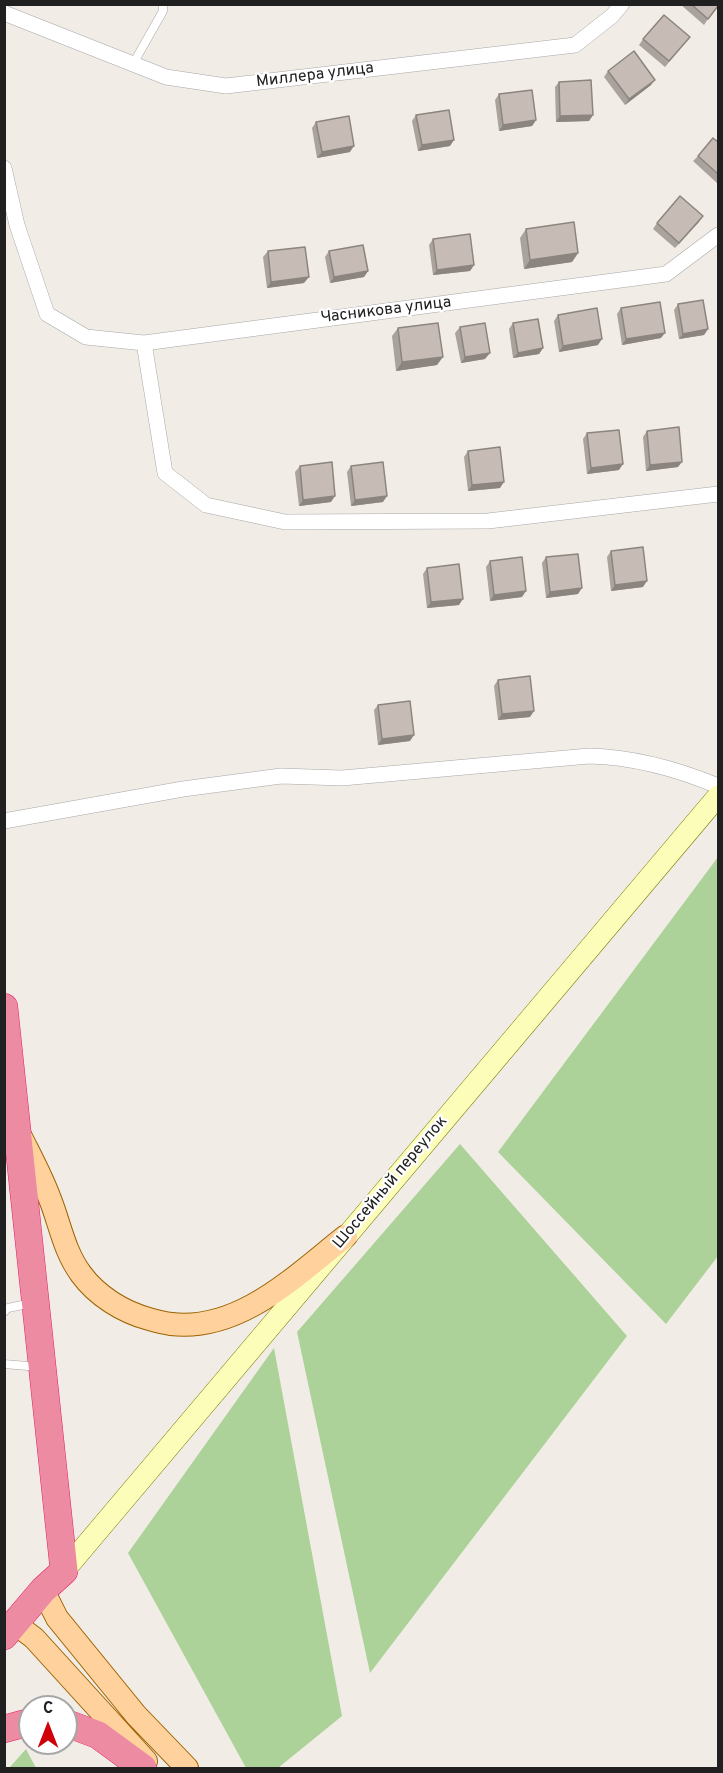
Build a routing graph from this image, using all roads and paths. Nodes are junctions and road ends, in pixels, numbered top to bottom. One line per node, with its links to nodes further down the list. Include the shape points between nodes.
1 (163, 4): 4 (lane, via 164,11)
2 (622, 4): 4 (street, Миллера улица, via 575,45 226,86 166,77)
3 (4, 13): 4 (street, Миллера улица)
4 (133, 64)
5 (4, 168): 7 (street, Часникова улица, via 17,225 46,314 86,337)
6 (718, 235): 7 (street, Часникова улица, via 666,274)
7 (144, 343): 8 (street, via 165,473 206,504 285,522 488,521)
8 (718, 494)
9 (718, 786): 11 (street, via 685,773 617,757 589,756 342,778 281,776)
10 (718, 796): 14 (main road, Шоссейный переулок)
11 (4, 821)
12 (4, 1007): 13 (highway)
13 (18, 1131): 14 (main road, via 51,1199 63,1242 81,1275 110,1302 138,1316 171,1324 201,1324 230,1316 264,1299); 15 (highway)
14 (346, 1236): 19 (main road, Шоссейный переулок)
15 (36, 1302): 16 (lane); 18 (highway)
16 (4, 1312)
17 (4, 1364): 18 (lane)
18 (43, 1368): 19 (highway)
19 (64, 1571): 20 (highway)
20 (43, 1590): 21 (highway); 25 (main road, via 64,1627 136,1715)
21 (9, 1630): 24 (main road, via 33,1638)
22 (78, 1728): 23 (highway, via 98,1735)
23 (143, 1768)
24 (153, 1768)
25 (187, 1768)

